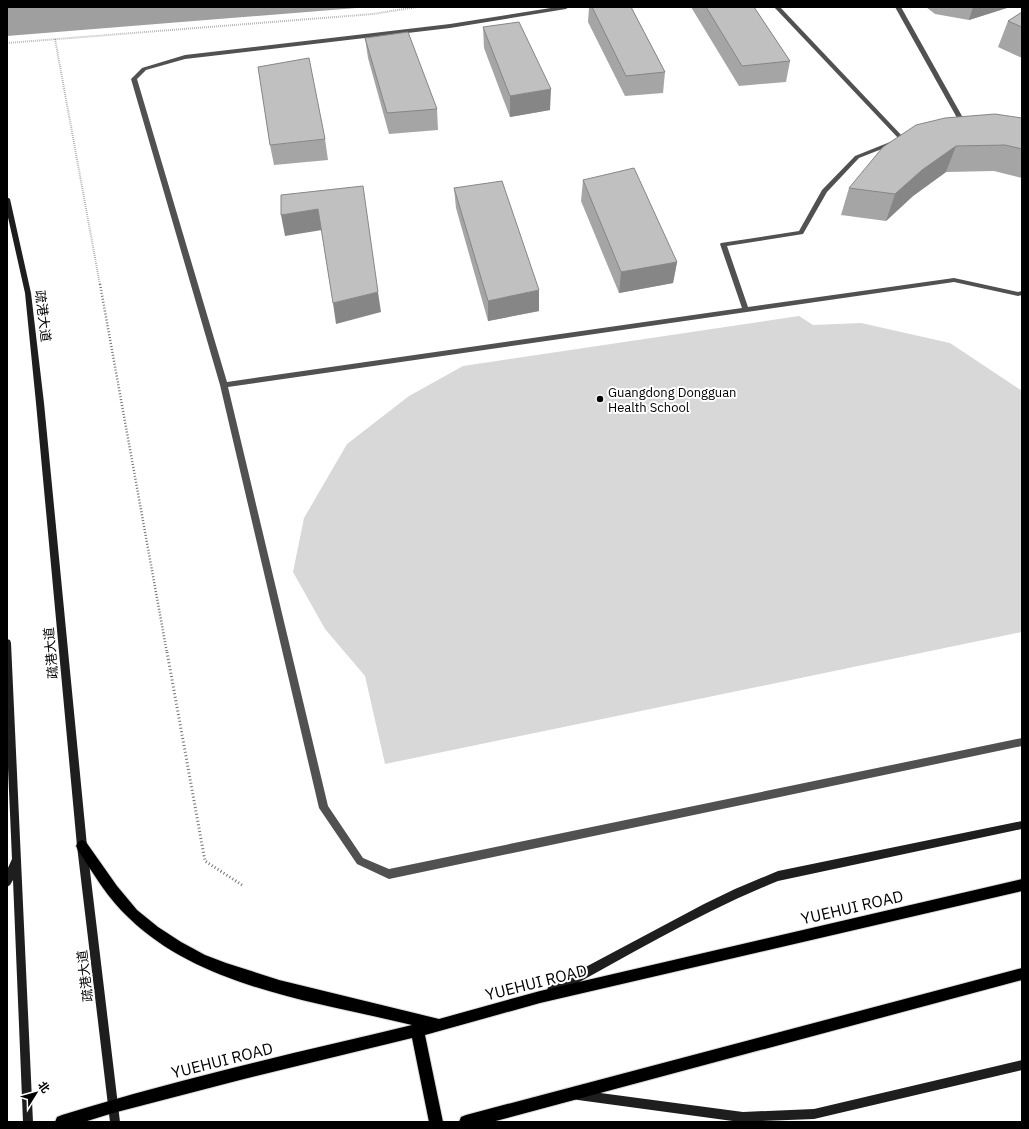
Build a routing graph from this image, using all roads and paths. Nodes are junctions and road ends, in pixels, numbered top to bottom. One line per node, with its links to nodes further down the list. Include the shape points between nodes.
1 (418, 7): 5 (path, via 372,14)
2 (566, 7): 12 (lane, via 450,26 185,57 144,69 134,79)
3 (777, 7): 11 (lane, via 905,138 857,157 824,191 801,233 723,244)
4 (898, 7): 7 (lane, via 968,127)
5 (55, 39): 6 (path); 19 (path, via 205,861)
6 (7, 43)
7 (958, 128)
8 (7, 199): 16 (main road, 疏港大道, via 28,293)
9 (1020, 294): 10 (lane); 11 (lane, via 954,280)
10 (1022, 300)
11 (746, 310): 12 (lane)
12 (224, 386): 14 (lane, via 324,808 360,861 374,868 389,874)
13 (7, 643): 17 (main road)
14 (1022, 742)
15 (1022, 825): 22 (main road, via 778,876 707,907)
16 (82, 846): 23 (main road, via 106,883 133,914 163,939 198,958 289,990); 27 (main road, 疏港大道)
17 (16, 857): 18 (main road); 29 (main road)
18 (7, 882)
19 (242, 884)
20 (1022, 885): 22 (main road, YUEHUI ROAD)
21 (1022, 974): 26 (main road)
22 (540, 997): 23 (main road, YUEHUI ROAD)
23 (440, 1025): 24 (main road, YUEHUI ROAD)
24 (417, 1030): 27 (main road, YUEHUI ROAD); 32 (main road)
25 (1022, 1064): 26 (main road, via 814,1114 743,1117)
26 (573, 1094): 28 (main road)
27 (113, 1106): 30 (main road, YUEHUI ROAD); 31 (main road, 疏港大道)
28 (487, 1119): 33 (main road)
29 (28, 1122)
30 (62, 1122)
31 (115, 1122)
32 (436, 1122)
33 (466, 1122)

